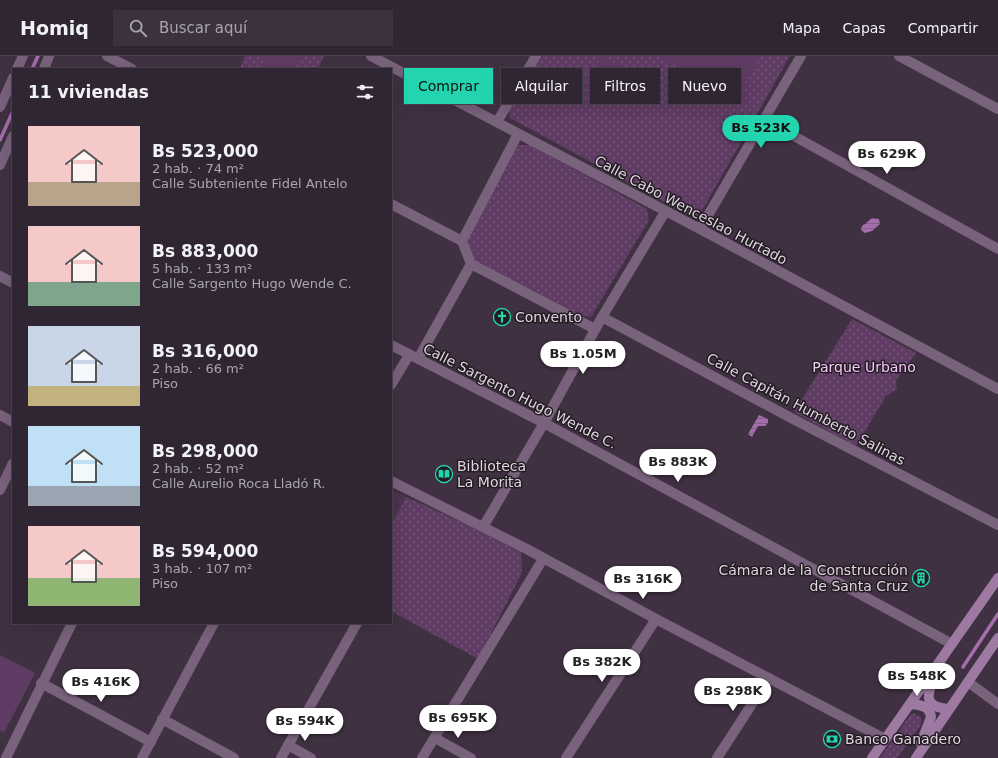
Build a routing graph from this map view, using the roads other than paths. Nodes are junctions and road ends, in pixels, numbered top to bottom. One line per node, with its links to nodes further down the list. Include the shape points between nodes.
1 (22, 56): 8 (street)
2 (50, 56): 9 (street)
3 (107, 56): 10 (street)
4 (371, 56): 15 (street, Calle Cabo Wenceslao Hurtado)
5 (536, 56): 15 (street)
6 (801, 56): 14 (street)
7 (898, 56): 13 (street)
8 (17, 68)
9 (44, 68)
10 (130, 68)
11 (12, 80): 12 (street)
12 (0, 107)
13 (998, 109)
14 (765, 120): 21 (street); 23 (street)
15 (497, 122): 16 (street, Calle Cabo Wenceslao Hurtado)
16 (518, 134): 20 (street, Calle Cabo Wenceslao Hurtado); 22 (street)
17 (12, 140): 18 (street)
18 (0, 165)
19 (392, 205): 22 (street)
20 (665, 212): 21 (street, Calle Cabo Wenceslao Hurtado); 27 (street)
21 (700, 229): 32 (street, Calle Cabo Wenceslao Hurtado)
22 (462, 241): 24 (street)
23 (998, 249)
24 (471, 264): 28 (street); 30 (street)
25 (0, 276): 26 (street)
26 (12, 282)
27 (602, 317): 28 (street); 39 (street, Calle Capitán Humberto Salinas)
28 (595, 329): 35 (street)
29 (392, 346): 30 (street, Calle Sargento Hugo Wende C.)
30 (413, 357): 31 (street); 35 (street, Calle Sargento Hugo Wende C.)
31 (392, 383)
32 (998, 389)
33 (0, 415): 34 (street)
34 (12, 421)
35 (544, 423): 40 (street); 48 (street, Calle Sargento Hugo Wende C.)
36 (12, 465): 38 (street)
37 (392, 482): 40 (street)
38 (0, 490)
39 (998, 525)
40 (483, 527): 41 (street)
41 (543, 558): 43 (street); 57 (street)
42 (998, 578): 48 (main road)
43 (656, 619): 50 (street); 68 (street)
44 (71, 624): 52 (street)
45 (213, 624): 56 (street)
46 (356, 624): 60 (street)
47 (998, 638): 51 (main road)
48 (952, 644): 49 (main road)
49 (941, 660): 53 (main road); 55 (main road, via 928,699 934,706)
50 (769, 678): 58 (street); 69 (street)
51 (968, 682): 54 (street); 55 (main road)
52 (41, 683): 59 (street); 61 (street)
53 (911, 704): 58 (main road); 71 (main road, via 928,709 931,717)
54 (998, 704)
55 (949, 710): 71 (main road)
56 (162, 719): 59 (street); 63 (street)
57 (435, 738): 66 (street); 67 (street)
58 (885, 739): 70 (main road)
59 (151, 742): 62 (street)
60 (288, 745): 64 (street); 65 (street)
61 (6, 758)
62 (142, 758)
63 (234, 758)
64 (281, 758)
65 (311, 758)
66 (422, 758)
67 (471, 758)
68 (566, 758)
69 (716, 758)
70 (872, 758)
71 (916, 758)

